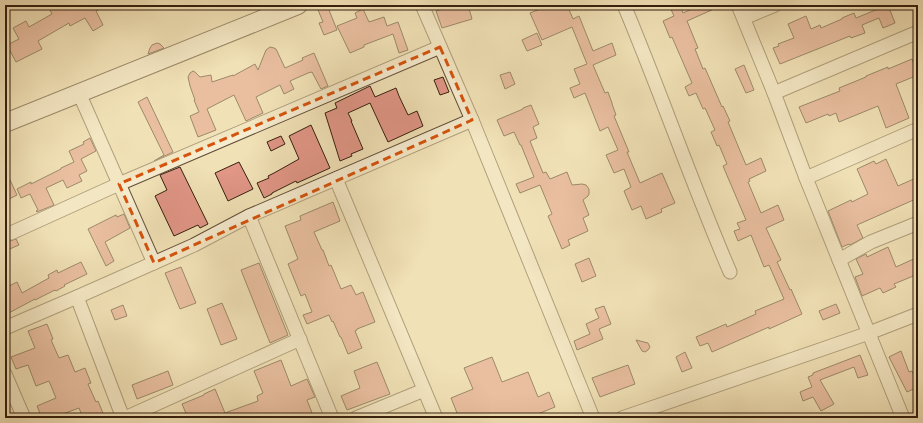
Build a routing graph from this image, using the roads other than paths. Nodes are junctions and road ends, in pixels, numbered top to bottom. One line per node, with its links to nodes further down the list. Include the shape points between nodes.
1 (298, 5): 9 (street)
2 (422, 5): 8 (street)
3 (624, 5): 22 (street)
4 (738, 5): 6 (street)
5 (775, 5): 6 (street)
6 (744, 18): 10 (street)
7 (918, 32): 10 (street)
8 (440, 47): 11 (street); 16 (street)
9 (79, 93): 12 (street); 16 (street)
10 (774, 93): 14 (street)
11 (472, 120): 15 (street); 35 (street)
12 (5, 123)
13 (918, 129): 14 (street)
14 (806, 178): 20 (street)
15 (336, 179): 17 (street); 29 (street)
16 (119, 184): 19 (street); 21 (street)
17 (250, 216): 21 (street); 27 (street)
18 (918, 223): 20 (street, via 871,242)
19 (11, 233)
20 (839, 260): 26 (street)
21 (154, 263): 23 (street)
22 (730, 272)
23 (77, 297): 25 (street); 31 (street)
24 (918, 314): 26 (street)
25 (5, 328)
26 (869, 333): 36 (street); 37 (street)
27 (300, 339): 31 (street); 32 (street)
28 (5, 374): 30 (street)
29 (424, 390): 33 (street); 34 (street)
30 (24, 418)
31 (124, 418)
32 (332, 418)
33 (356, 418)
34 (436, 418)
35 (593, 418)
36 (622, 418)
37 (903, 418)

